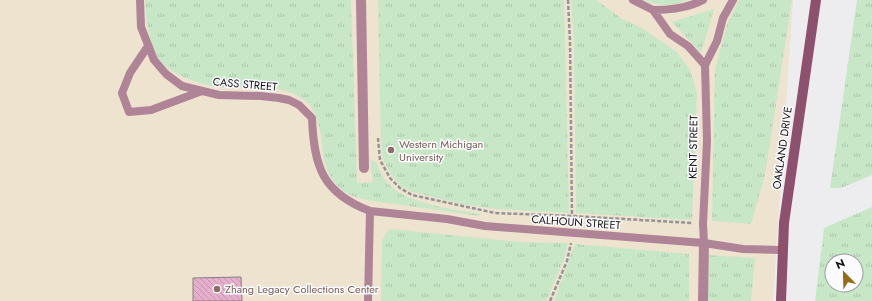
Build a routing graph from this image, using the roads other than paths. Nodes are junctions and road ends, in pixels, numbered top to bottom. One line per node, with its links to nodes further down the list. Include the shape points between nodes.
1 (140, 0): 8 (lane, CASS STREET, via 141,27)
2 (361, 0): 11 (street)
3 (633, 0): 7 (lane)
4 (703, 0): 7 (lane, via 684,7)
5 (733, 0): 9 (lane, KENT STREET, via 723,18 717,41)
6 (816, 0): 14 (main road, OAKLAND DRIVE)
7 (653, 10): 9 (lane, via 670,34 688,46)
8 (148, 46): 10 (lane, CASS STREET, via 154,60 166,74 182,86); 10 (lane, via 130,73 122,93 128,112 151,110)
9 (705, 65): 13 (lane, KENT STREET, via 707,141)
10 (202, 91): 12 (lane, CASS STREET, via 219,95 279,98 298,105 312,118 315,152 322,175 330,187 348,202)
11 (364, 168)
12 (370, 211): 13 (lane, CALHOUN STREET, via 447,219 485,226); 15 (lane)
13 (704, 243): 14 (lane, CALHOUN STREET, via 743,249); 16 (street, KENT STREET)
14 (782, 250): 17 (main road, OAKLAND DRIVE)
15 (368, 301)
16 (703, 301)
17 (781, 301)

